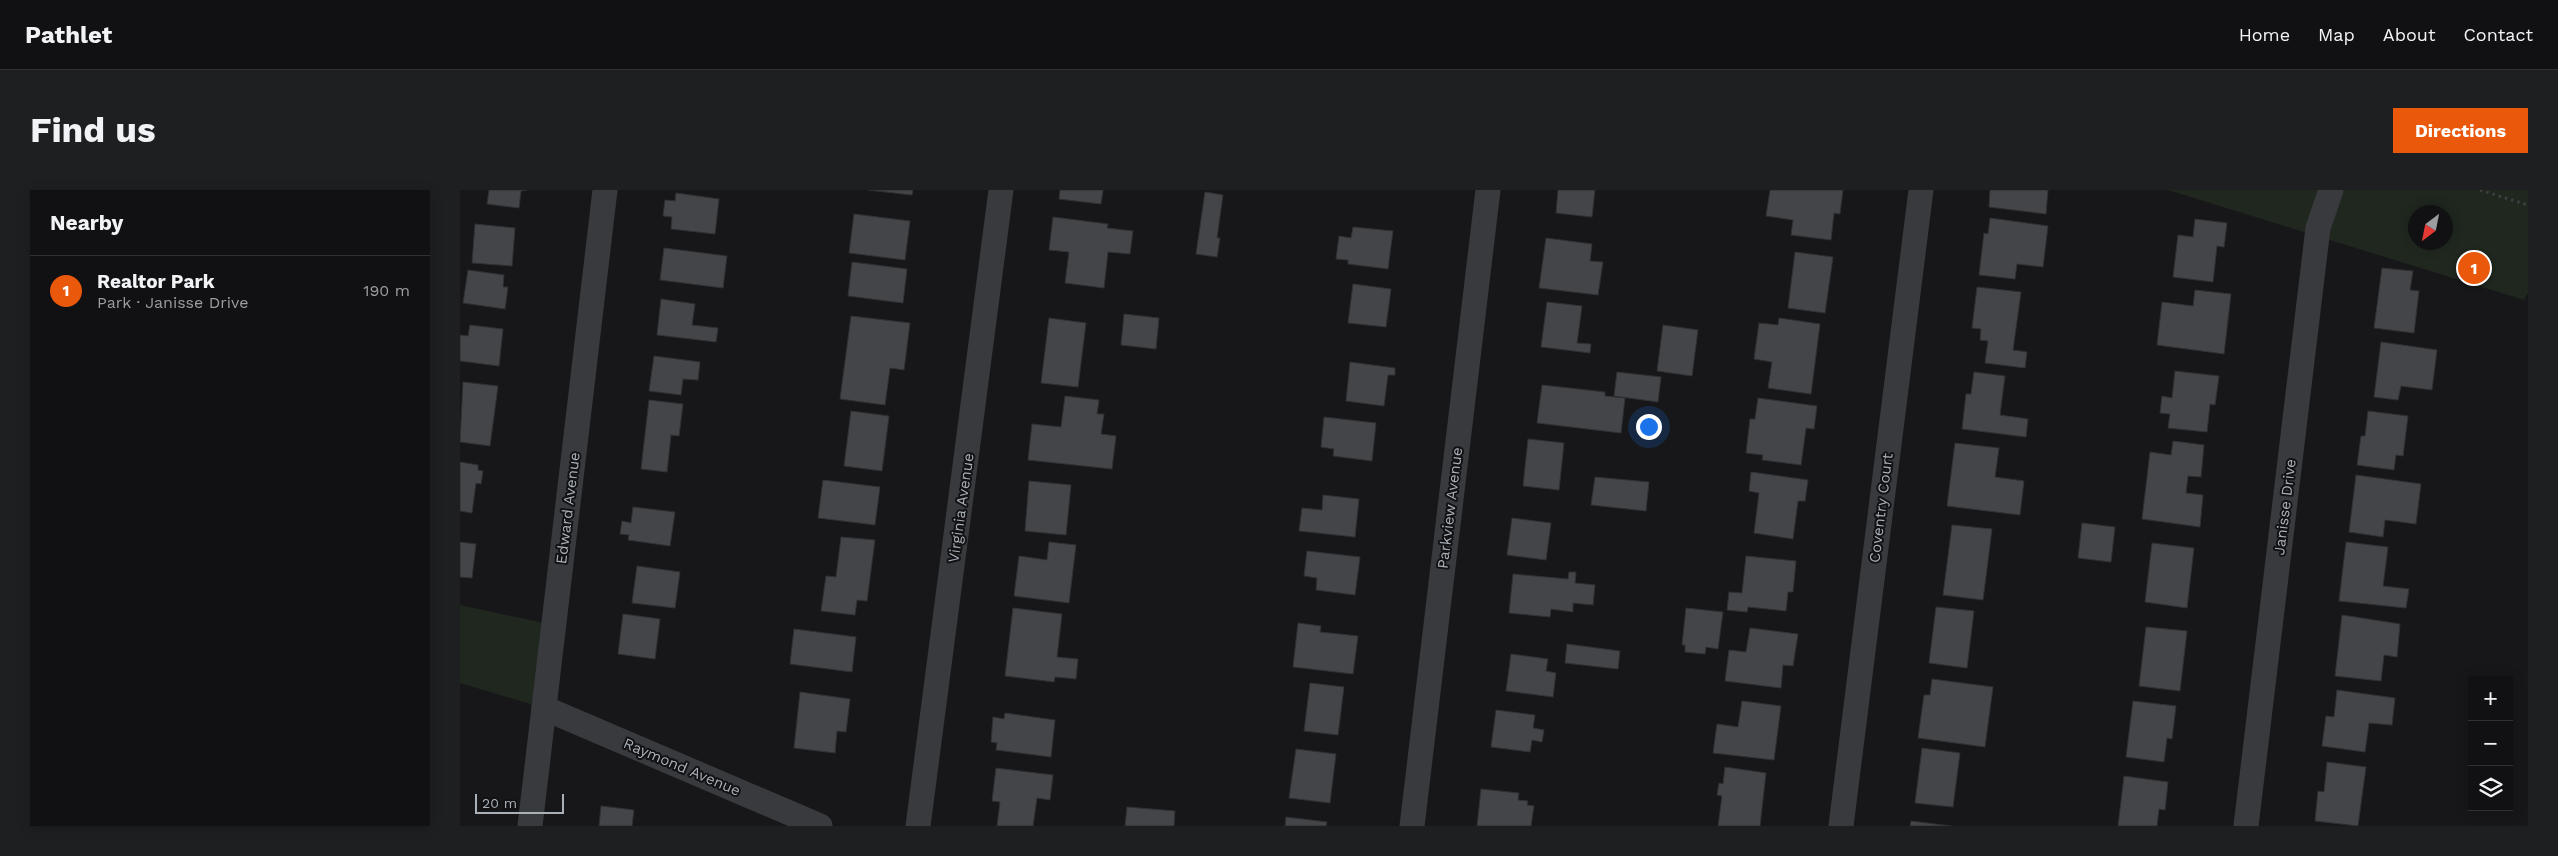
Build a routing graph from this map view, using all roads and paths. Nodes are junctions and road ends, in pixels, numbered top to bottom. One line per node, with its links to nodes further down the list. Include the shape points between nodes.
1 (605, 190): 8 (street, Edward Avenue)
2 (1001, 190): 11 (street, Virginia Avenue)
3 (1488, 190): 12 (street, Parkview Avenue)
4 (1921, 190): 13 (street, Coventry Court)
5 (2331, 190): 14 (street, Janisse Drive, via 2318,228)
6 (2480, 190): 7 (path)
7 (2528, 205)
8 (544, 708): 9 (street, Edward Avenue); 10 (street, Raymond Avenue)
9 (530, 826)
10 (820, 826)
11 (918, 826)
12 (1412, 826)
13 (1842, 826)
14 (2246, 826)

